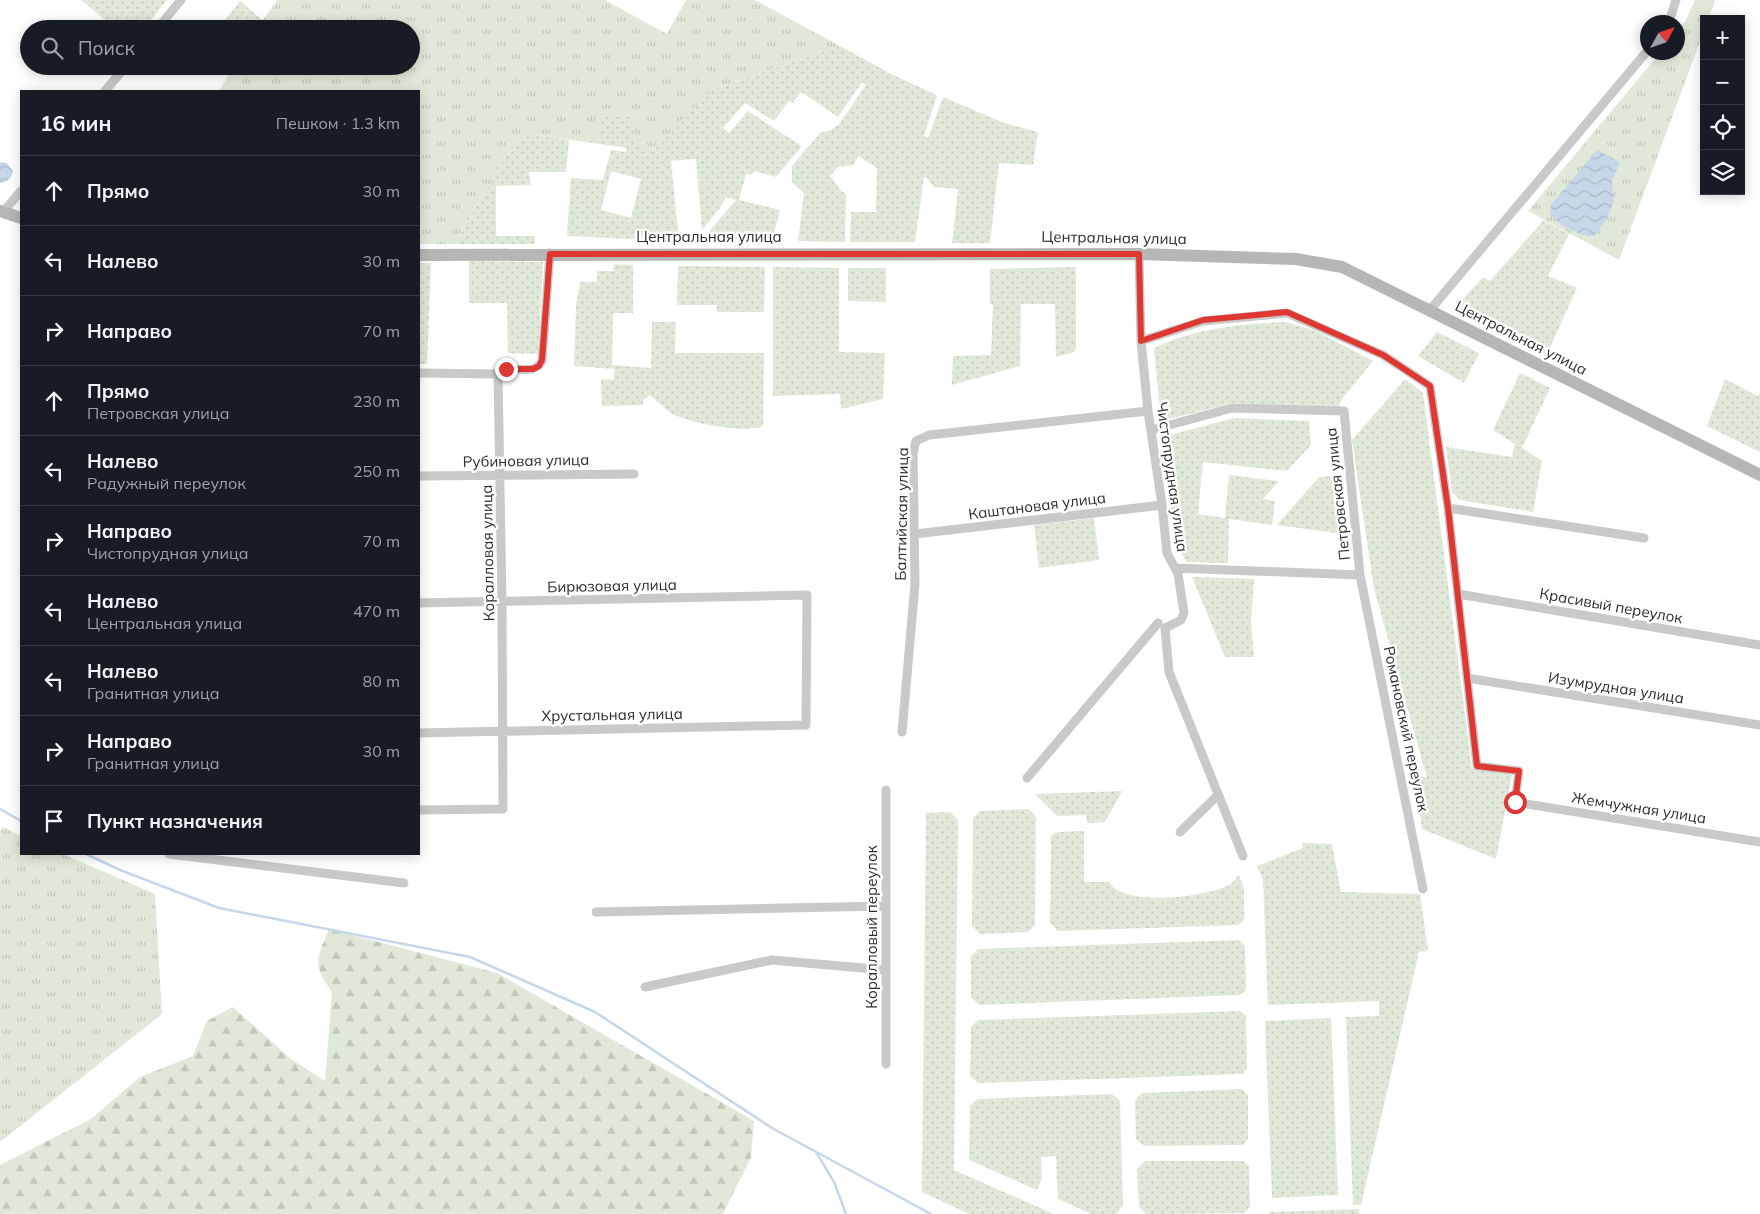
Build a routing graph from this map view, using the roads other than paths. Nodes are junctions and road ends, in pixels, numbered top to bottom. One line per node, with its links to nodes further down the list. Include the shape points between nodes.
1 (181, 0): 4 (street)
2 (1676, 0): 3 (street)
3 (1671, 15)
4 (164, 20)
5 (1640, 60): 14 (street)
6 (118, 75): 7 (street)
7 (106, 90)
8 (20, 192): 9 (street)
9 (2, 212): 10 (main road)
10 (20, 218)
11 (550, 254): 12 (main road, Центральная улица); 13 (main road, Центральная улица); 17 (street, via 542,360 533,369 506,369)
12 (1139, 254): 14 (main road, Центральная улица, via 1296,259 1342,268); 15 (street, Чистопрудная улица)
13 (420, 255)
14 (1430, 310): 22 (main road, Центральная улица)
15 (1141, 341): 18 (street, Чистопрудная улица); 25 (street, via 1203,320 1287,312 1383,355 1430,386)
16 (420, 373): 17 (street)
17 (498, 374): 21 (street, Коралловая улица)
18 (1148, 410): 19 (street, Чистопрудная улица); 26 (street, Балтийская улица, via 929,435 916,441 913,454)
19 (1151, 430): 24 (street, Чистопрудная улица); 29 (street, Петровская улица, via 1232,408 1344,411)
20 (634, 474): 21 (street, Рубиновая улица)
21 (500, 475): 23 (street, Рубиновая улица); 31 (street, Коралловая улица)
22 (1760, 475)
23 (420, 476)
24 (1162, 505): 26 (street, Каштановая улица); 28 (street, Чистопрудная улица, via 1168,559)
25 (1448, 508): 27 (street); 30 (street)
26 (914, 534): 39 (street, Балтийская улица, via 915,584)
27 (1644, 538)
28 (1175, 568): 29 (street); 43 (street, Чистопрудная улица, via 1184,614 1181,620 1165,628 1169,672)
29 (1360, 575): 50 (street, Романовский переулок)
30 (1458, 594): 34 (street, Красивый переулок); 35 (street)
31 (502, 602): 32 (street, Бирюзовая улица); 36 (street, Бирюзовая улица, via 807,595); 38 (street, Коралловая улица)
32 (420, 604)
33 (1158, 623): 41 (street)
34 (1760, 645)
35 (1467, 678): 37 (street, Изумрудная улица); 46 (street, Жемчужная улица, via 1477,766 1519,771 1515,802)
36 (806, 725): 38 (street, Хрустальная улица)
37 (1760, 725)
38 (502, 731): 40 (street, Хрустальная улица); 44 (street, Коралловая улица, via 503,809)
39 (902, 732)
40 (420, 733)
41 (1027, 778)
42 (886, 790): 51 (street, Коралловый переулок)
43 (1218, 795): 45 (street); 48 (street, Чистопрудная улица)
44 (420, 810)
45 (1180, 832)
46 (1760, 842)
47 (177, 855): 49 (street)
48 (1243, 856)
49 (404, 883)
50 (1423, 889)
51 (886, 906): 52 (street); 53 (street, Коралловый переулок)
52 (596, 912)
53 (886, 970): 54 (street, via 772,960); 55 (street, Коралловый переулок)
54 (645, 987)
55 (886, 1064)

